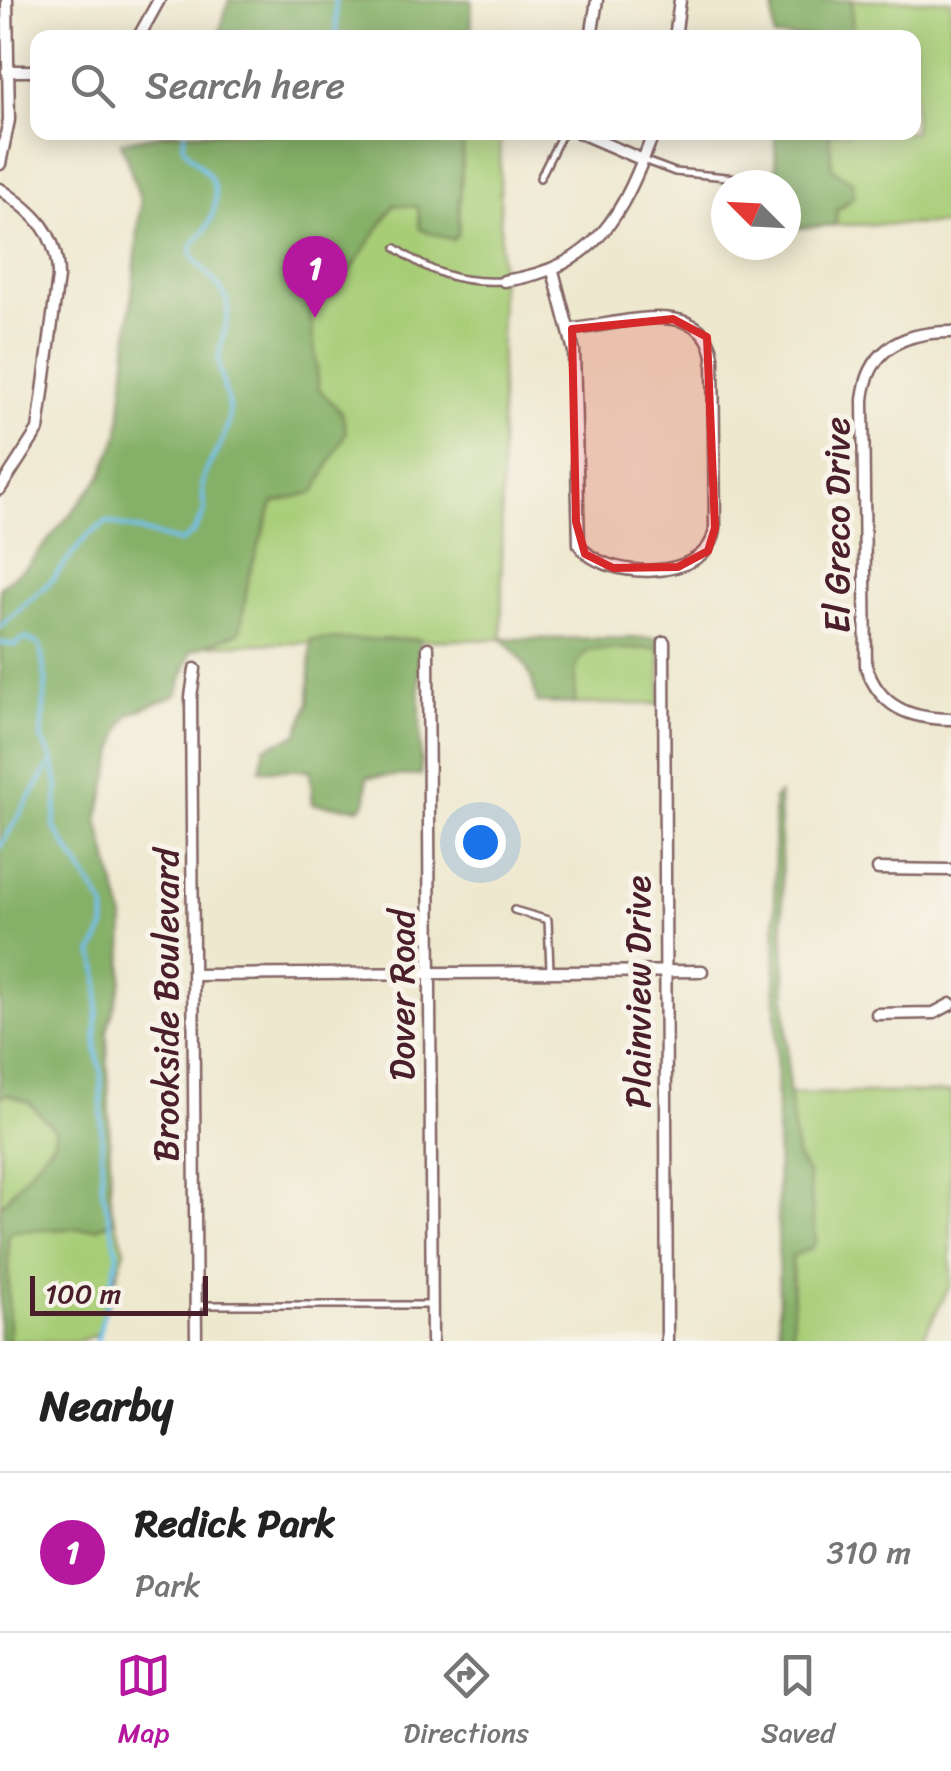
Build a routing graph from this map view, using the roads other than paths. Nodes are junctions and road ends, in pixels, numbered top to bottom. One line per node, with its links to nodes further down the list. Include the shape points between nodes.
1 (7, 0): 9 (street)
2 (159, 0): 5 (street)
3 (597, 0): 6 (street)
4 (680, 0): 7 (street)
5 (142, 30)
6 (592, 30)
7 (676, 30)
8 (30, 70): 9 (street)
9 (7, 71): 14 (street)
10 (559, 140): 16 (lane)
11 (597, 140): 13 (street)
12 (651, 140): 13 (street)
13 (643, 160): 15 (lane); 19 (street, via 606,231)
14 (0, 164)
15 (711, 176)
16 (540, 178)
17 (0, 190): 23 (street, via 44,225 58,277 38,430)
18 (396, 248): 20 (lane, via 442,276)
19 (553, 271): 20 (street); 21 (street)
20 (504, 281)
21 (572, 329): 21 (street, via 673,319 693,323 707,337 713,356 714,528 703,556 678,567 614,568 584,554 576,522)
22 (951, 332): 27 (street, El Greco Drive, via 910,335 883,351 863,400 865,652 872,683 906,714)
23 (0, 489)
24 (664, 642): 31 (street, Plainview Drive)
25 (428, 648): 34 (street, Dover Road)
26 (195, 669): 35 (street, Brookside Boulevard)
27 (951, 719)
28 (878, 869): 29 (street)
29 (951, 870)
30 (514, 910): 32 (lane, via 548,920)
31 (664, 971): 32 (street); 33 (street); 42 (street, Plainview Drive)
32 (550, 972): 34 (street)
33 (702, 972)
34 (428, 974): 35 (street); 38 (street, Dover Road)
35 (193, 975): 39 (street, Brookside Boulevard)
36 (951, 1004): 37 (street, via 934,1013)
37 (877, 1014)
38 (432, 1304): 39 (lane); 41 (street, Dover Road)
39 (196, 1305): 40 (street, Brookside Boulevard)
40 (196, 1341)
41 (432, 1341)
42 (667, 1341)

